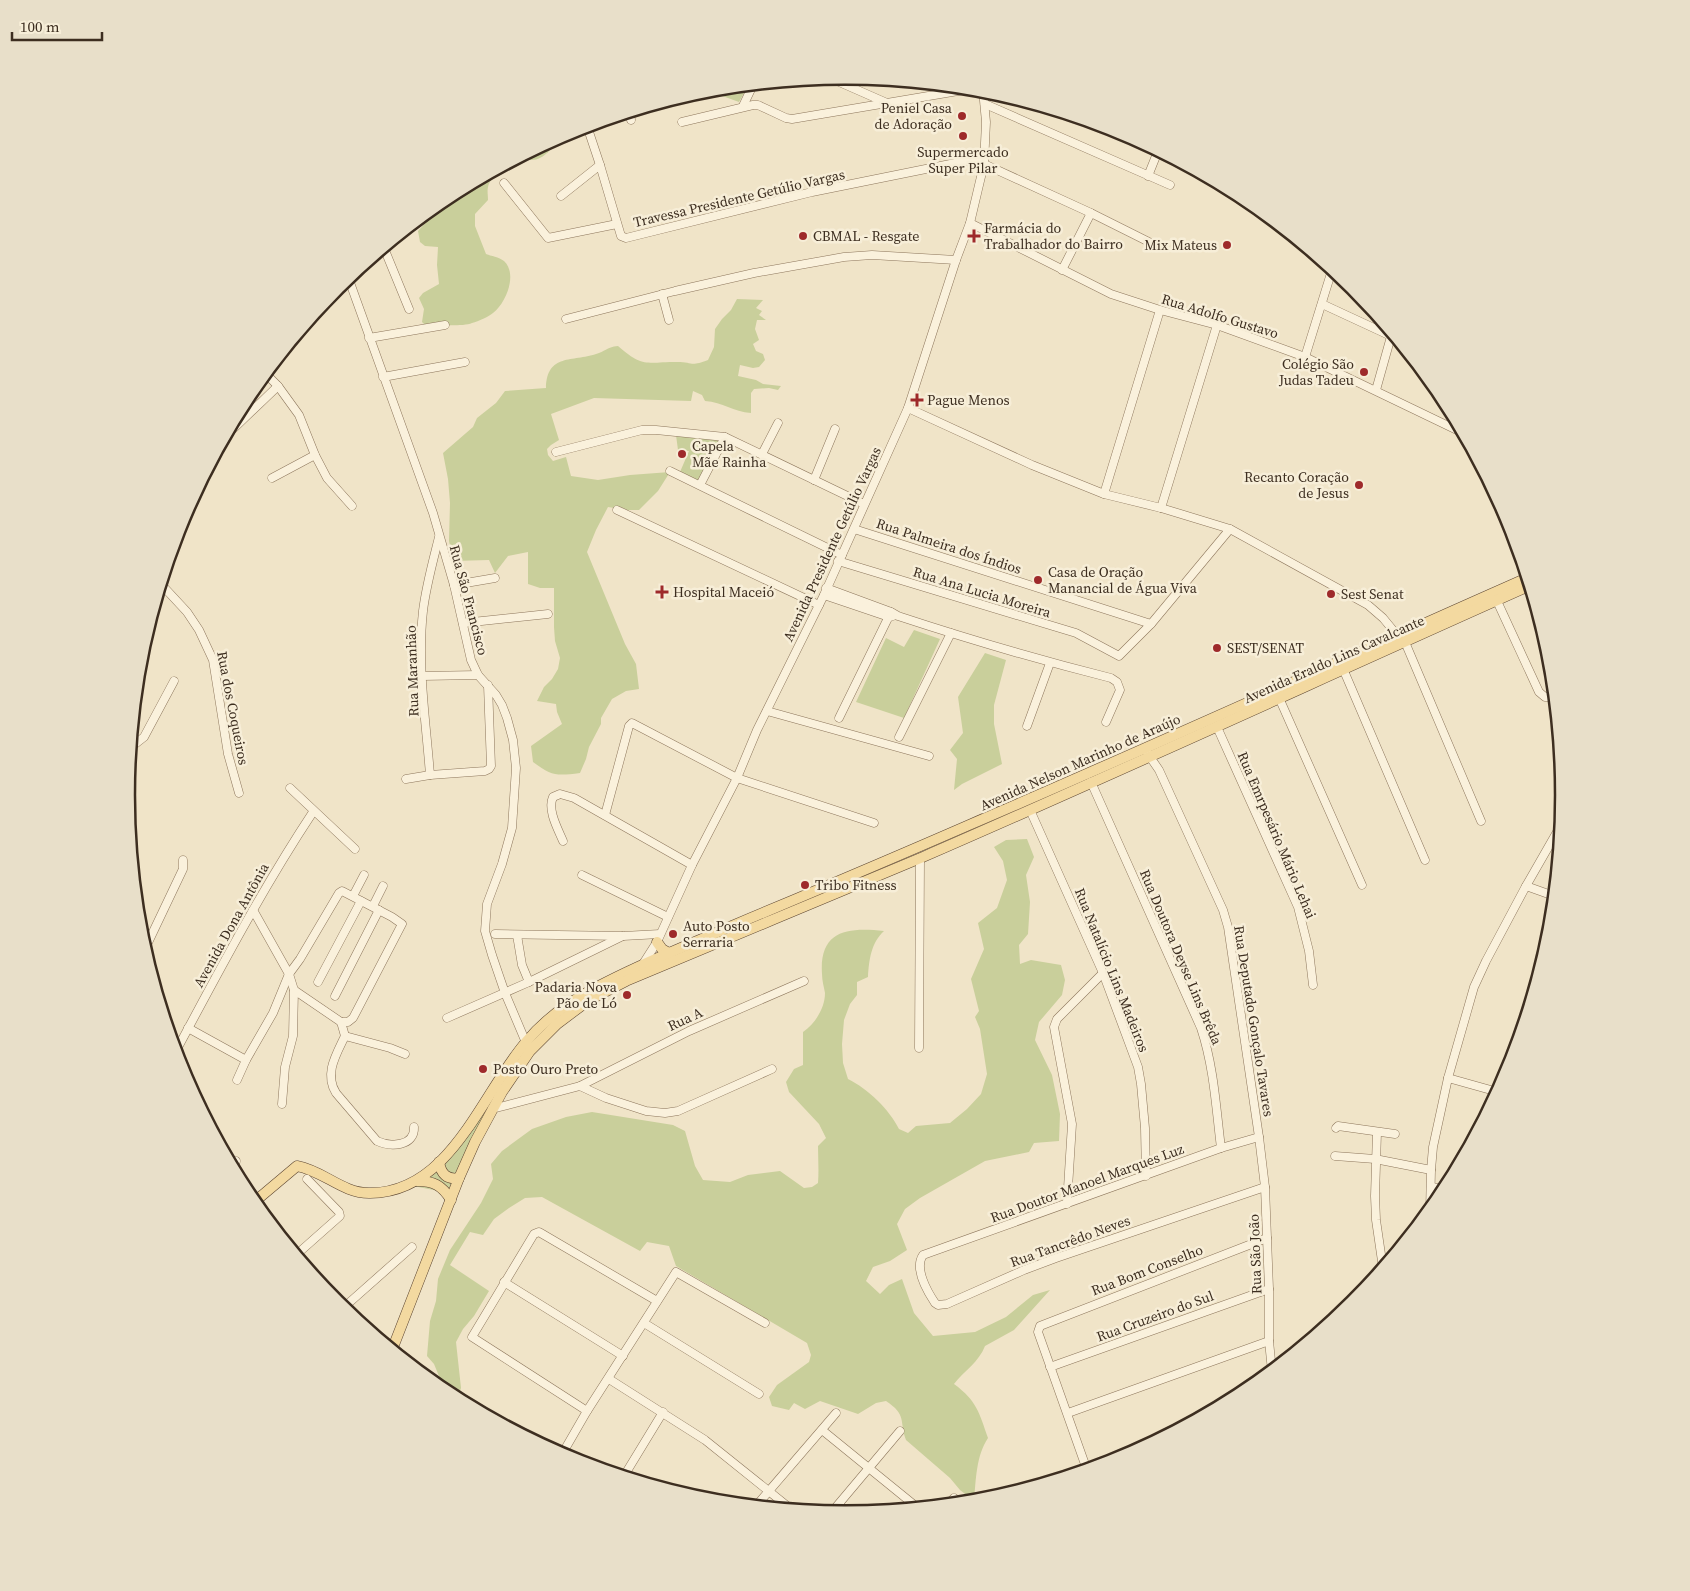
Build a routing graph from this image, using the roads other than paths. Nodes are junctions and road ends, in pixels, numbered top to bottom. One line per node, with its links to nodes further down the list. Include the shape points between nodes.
1 (846, 85): 5 (street)
2 (750, 91): 7 (street)
3 (948, 93): 5 (street)
4 (984, 99): 6 (street, Avenida Presidente Getúlio Vargas)
5 (887, 103): 7 (street, via 855,111 792,119 758,105)
6 (985, 104): 11 (street, Avenida Presidente Getúlio Vargas); 13 (street)
7 (743, 106): 8 (street)
8 (682, 122)
9 (589, 133): 12 (street, Travessa Presidente Getúlio Vargas)
10 (1156, 157): 13 (street)
11 (984, 160): 17 (street); 18 (street, Avenida Presidente Getúlio Vargas); 19 (street, Travessa Presidente Getúlio Vargas, via 812,192 626,238 621,236)
12 (600, 165): 16 (street); 19 (street, Travessa Presidente Getúlio Vargas)
13 (1148, 176): 15 (street)
14 (504, 183): 19 (street, via 548,238)
15 (1170, 185)
16 (561, 196)
17 (1091, 213): 20 (street); 23 (street)
18 (970, 223): 22 (street, Avenida Presidente Getúlio Vargas); 23 (street, Rua Adolfo Gustavo)
19 (617, 224)
20 (1151, 243)
21 (386, 253): 28 (street)
22 (956, 260): 26 (street, via 872,255 844,257); 43 (street, Avenida Presidente Getúlio Vargas)
23 (1062, 270): 29 (street, Rua Adolfo Gustavo, via 1111,294)
24 (1330, 277): 27 (street)
25 (351, 286): 35 (street, Rua São Francisco)
26 (662, 294): 30 (street); 31 (street)
27 (1322, 304): 34 (street); 37 (street)
28 (409, 309)
29 (1160, 310): 33 (street, Rua Adolfo Gustavo); 56 (street)
30 (566, 318)
31 (669, 320)
32 (446, 325): 35 (street)
33 (1216, 325): 37 (street, Rua Adolfo Gustavo); 59 (street)
34 (1382, 331)
35 (369, 338): 39 (street, Rua São Francisco)
36 (1390, 340): 42 (street)
37 (1305, 356): 42 (street, Rua Adolfo Gustavo)
38 (465, 362): 39 (street)
39 (383, 376): 63 (street, Rua São Francisco)
40 (270, 379): 41 (street)
41 (278, 386): 44 (street); 51 (street, via 299,415)
42 (1376, 390): 46 (street, Rua Adolfo Gustavo)
43 (908, 408): 56 (street); 57 (street, Avenida Presidente Getúlio Vargas)
44 (242, 420)
45 (778, 424): 50 (street)
46 (1452, 428)
47 (835, 429): 54 (street)
48 (725, 437): 49 (street, via 642,430); 50 (street); 55 (street)
49 (556, 452)
50 (762, 454): 54 (street)
51 (315, 455): 53 (street); 58 (street, via 326,478)
52 (670, 470): 55 (street, Rua Ana Lucia Moreira)
53 (272, 478)
54 (814, 480): 57 (street)
55 (700, 486): 64 (street, Rua Ana Lucia Moreira)
56 (1104, 494): 59 (street)
57 (864, 504): 61 (street, Avenida Presidente Getúlio Vargas)
58 (352, 506)
59 (1162, 508): 62 (street)
60 (617, 510): 72 (street)
61 (854, 529): 64 (street, Avenida Presidente Getúlio Vargas); 76 (street, Rua Palmeira dos Índios)
62 (1230, 529): 76 (street); 78 (street, via 1368,605)
63 (439, 537): 67 (street, Rua São Francisco); 83 (street, Rua Maranhão, via 423,611)
64 (840, 558): 70 (street, Avenida Presidente Getúlio Vargas); 76 (street, Rua Ana Lucia Moreira, via 1076,633 1119,656)
65 (495, 578): 67 (street)
66 (1522, 580): 78 (main road, Avenida Nelson Marinho de Araújo)
67 (454, 585): 75 (street, Rua São Francisco)
68 (166, 589): 102 (street, Rua dos Coqueiros, via 187,612 213,660 228,754)
69 (1524, 589): 71 (main road, Avenida Eraldo Lins Cavalcante)
70 (825, 592): 72 (street, Avenida Presidente Getúlio Vargas); 74 (street)
71 (1497, 601): 78 (main road, Avenida Eraldo Lins Cavalcante); 86 (street, via 1539,692)
72 (819, 605): 88 (street, Avenida Presidente Getúlio Vargas)
73 (548, 614): 75 (street)
74 (893, 615): 77 (street); 89 (street)
75 (463, 623): 82 (street, Rua São Francisco, via 468,651)
76 (1151, 624)
77 (951, 633): 80 (street); 93 (street)
78 (1401, 638): 79 (main road, Avenida Nelson Marinho de Araújo); 106 (street)
79 (1367, 654): 81 (main road, Avenida Eraldo Lins Cavalcante); 95 (main road, Avenida Nelson Marinho de Araújo)
80 (1050, 663): 90 (street, via 1117,682 1120,690); 91 (street)
81 (1344, 671): 87 (main road, Avenida Eraldo Lins Cavalcante); 114 (street)
82 (478, 675): 83 (street); 85 (street, Rua São Francisco)
83 (422, 676): 97 (street, Rua Maranhão)
84 (174, 681): 94 (street, via 144,737)
85 (488, 685): 97 (street, via 489,770); 143 (street, Rua São Francisco, via 507,718 516,768 512,828 484,922 486,938)
86 (1548, 697)
87 (1280, 700): 92 (main road, Avenida Eraldo Lins Cavalcante); 118 (street)
88 (767, 711): 96 (street); 98 (street, Avenida Presidente Getúlio Vargas)
89 (839, 718)
90 (1106, 722)
91 (1027, 726)
92 (1217, 727): 95 (main road, Avenida Eraldo Lins Cavalcante); 141 (street, Rua Emrpesário Mário Lehai, via 1298,907)
93 (899, 737)
94 (137, 743)
95 (1146, 753): 100 (main road, Avenida Nelson Marinho de Araújo); 108 (main road, Avenida Nelson Marinho de Araújo); 167 (street, Rua Deputado Gonçalo Tavares, via 1163,779 1223,910)
96 (929, 756)
97 (430, 775): 99 (street)
98 (736, 778): 105 (street, via 631,723); 107 (street); 115 (street, Avenida Presidente Getúlio Vargas)
99 (406, 779)
100 (1092, 782): 103 (main road, Avenida Nelson Marinho de Araújo); 168 (street, Rua Doutora Deyse Lins Brêda, via 1204,1036 1211,1064)
101 (290, 788): 104 (street)
102 (239, 793)
103 (1030, 810): 108 (main road, Avenida Nelson Marinho de Araújo); 135 (street, Rua Natalício Lins Madeiros)
104 (313, 812): 111 (street); 126 (street, Avenida Dona Antônia)
105 (605, 815): 110 (street, via 574,798 556,795 551,805); 115 (street)
106 (1481, 821)
107 (874, 823)
108 (972, 830): 112 (main road, Avenida Nelson Marinho de Araújo); 123 (main road, Avenida Nelson Marinho de Araújo)
109 (1554, 837): 120 (street)
110 (563, 842)
111 (355, 849)
112 (920, 858): 123 (main road, Avenida Nelson Marinho de Araújo); 151 (street)
113 (183, 860): 132 (street, via 183,869)
114 (1425, 860)
115 (692, 864): 127 (street, Avenida Presidente Getúlio Vargas)
116 (364, 875): 122 (street)
117 (582, 875): 127 (street)
118 (1362, 885)
119 (383, 886): 125 (street)
120 (1526, 886): 121 (street); 155 (street, via 1474,987)
121 (1548, 894)
122 (353, 896): 124 (street); 136 (street, via 342,891 338,893)
123 (808, 899): 133 (main road, Avenida Nelson Marinho de Araújo); 137 (main road, Avenida Nelson Marinho de Araújo)
124 (361, 901): 125 (street); 139 (street)
125 (376, 908): 144 (street); 146 (street, via 402,924 352,1020)
126 (253, 910): 136 (street); 147 (street, Avenida Dona Antônia)
127 (668, 917): 131 (street, Avenida Presidente Getúlio Vargas)
128 (494, 934): 129 (street)
129 (517, 935): 130 (street); 140 (street, via 522,965)
130 (623, 936): 131 (street); 140 (street)
131 (659, 938): 133 (main road, via 662,949); 134 (street, Avenida Presidente Getúlio Vargas)
132 (149, 939)
133 (669, 953): 134 (main road, Avenida Nelson Marinho de Araújo)
134 (641, 966): 137 (street, Avenida Presidente Getúlio Vargas); 150 (main road, via 580,997 543,1025)
135 (1103, 973): 173 (street, Rua Natalício Lins Madeiros, via 1138,1067 1145,1128); 183 (street, via 1057,1019 1054,1027 1072,1124)
136 (289, 974): 142 (street); 153 (street, via 273,1013)
137 (626, 981): 150 (main road, via 589,1000)
138 (804, 981): 157 (street, Rua A, via 689,1031)
139 (318, 982)
140 (529, 982): 143 (street)
141 (1313, 985)
142 (294, 990): 146 (street); 161 (street, via 293,1036 285,1067)
143 (505, 993): 145 (street); 150 (street, Rua São Francisco)
144 (335, 996)
145 (447, 1018)
146 (341, 1022): 148 (street)
147 (188, 1028): 149 (street, Avenida Dona Antônia); 153 (street)
148 (345, 1036): 152 (street); 163 (street, via 330,1076 336,1093 382,1144 407,1142 412,1138)
149 (180, 1044)
150 (528, 1046): 158 (main road); 171 (main road)
151 (919, 1048)
152 (406, 1054)
153 (246, 1060): 156 (street)
154 (772, 1069): 157 (street, via 678,1111 665,1113 646,1111)
155 (1448, 1078): 159 (street); 172 (street)
156 (238, 1080)
157 (580, 1086): 160 (street, Rua A)
158 (502, 1092): 160 (street); 162 (main road)
159 (1490, 1092)
160 (513, 1103): 162 (street, Rua A)
161 (282, 1104)
162 (492, 1109): 174 (main road)
163 (414, 1127)
164 (1336, 1128): 165 (street)
165 (1377, 1132): 166 (street); 170 (street)
166 (1395, 1134)
167 (1260, 1136): 168 (street, Rua Doutor Manoel Marques Luz); 178 (street, Rua São João)
168 (1221, 1148): 173 (street, Rua Doutor Manoel Marques Luz)
169 (1335, 1156): 170 (street)
170 (1376, 1159): 172 (street); 188 (street, via 1376,1220)
171 (439, 1162): 174 (main road, via 444,1174); 176 (main road)
172 (1431, 1170): 177 (street)
173 (1146, 1176): 183 (street, Rua Doutor Manoel Marques Luz)
174 (459, 1178): 182 (main road)
175 (308, 1179): 186 (street, via 340,1214 340,1218)
176 (416, 1181): 180 (main road, via 386,1192 360,1192 297,1166); 182 (main road, via 438,1184)
177 (1431, 1186): 179 (street); 181 (street)
178 (1265, 1187): 184 (street, Rua São João); 187 (street, Rua Tancrêdo Neves, via 1056,1258 942,1305 932,1297 920,1272)
179 (1438, 1187)
180 (259, 1198)
181 (1431, 1198)
182 (450, 1200): 196 (main road)
183 (1067, 1204): 187 (street, Rua Doutor Manoel Marques Luz)
184 (1267, 1238): 190 (street, Rua São João); 199 (street, Rua Bom Conselho, via 1043,1324 1038,1329)
185 (412, 1247): 192 (street)
186 (300, 1251)
187 (923, 1255)
188 (1382, 1261)
189 (504, 1282): 191 (street, via 539,1232); 197 (street); 202 (street, via 472,1337)
190 (1269, 1289): 195 (street, Rua São João); 199 (street, Rua Cruzeiro do Sul)
191 (657, 1301): 193 (street); 194 (street, via 676,1272)
192 (349, 1303)
193 (644, 1323): 197 (street); 201 (street)
194 (766, 1323)
195 (1269, 1342): 198 (street, Rua São João); 205 (street)
196 (394, 1344)
197 (623, 1356): 200 (street)
198 (1271, 1364)
199 (1050, 1367): 205 (street)
200 (609, 1379): 202 (street); 203 (street)
201 (759, 1394)
202 (587, 1411): 208 (street)
203 (663, 1412): 211 (street); 212 (street, via 705,1440)
204 (836, 1413): 206 (street)
205 (1068, 1413): 209 (street)
206 (822, 1430): 210 (street); 212 (street)
207 (900, 1431): 210 (street)
208 (565, 1449)
209 (1085, 1464)
210 (869, 1467): 214 (street); 216 (street)
211 (627, 1471)
212 (769, 1491): 213 (street); 215 (street)
213 (761, 1501)
214 (911, 1502)
215 (783, 1503)
216 (837, 1506)

